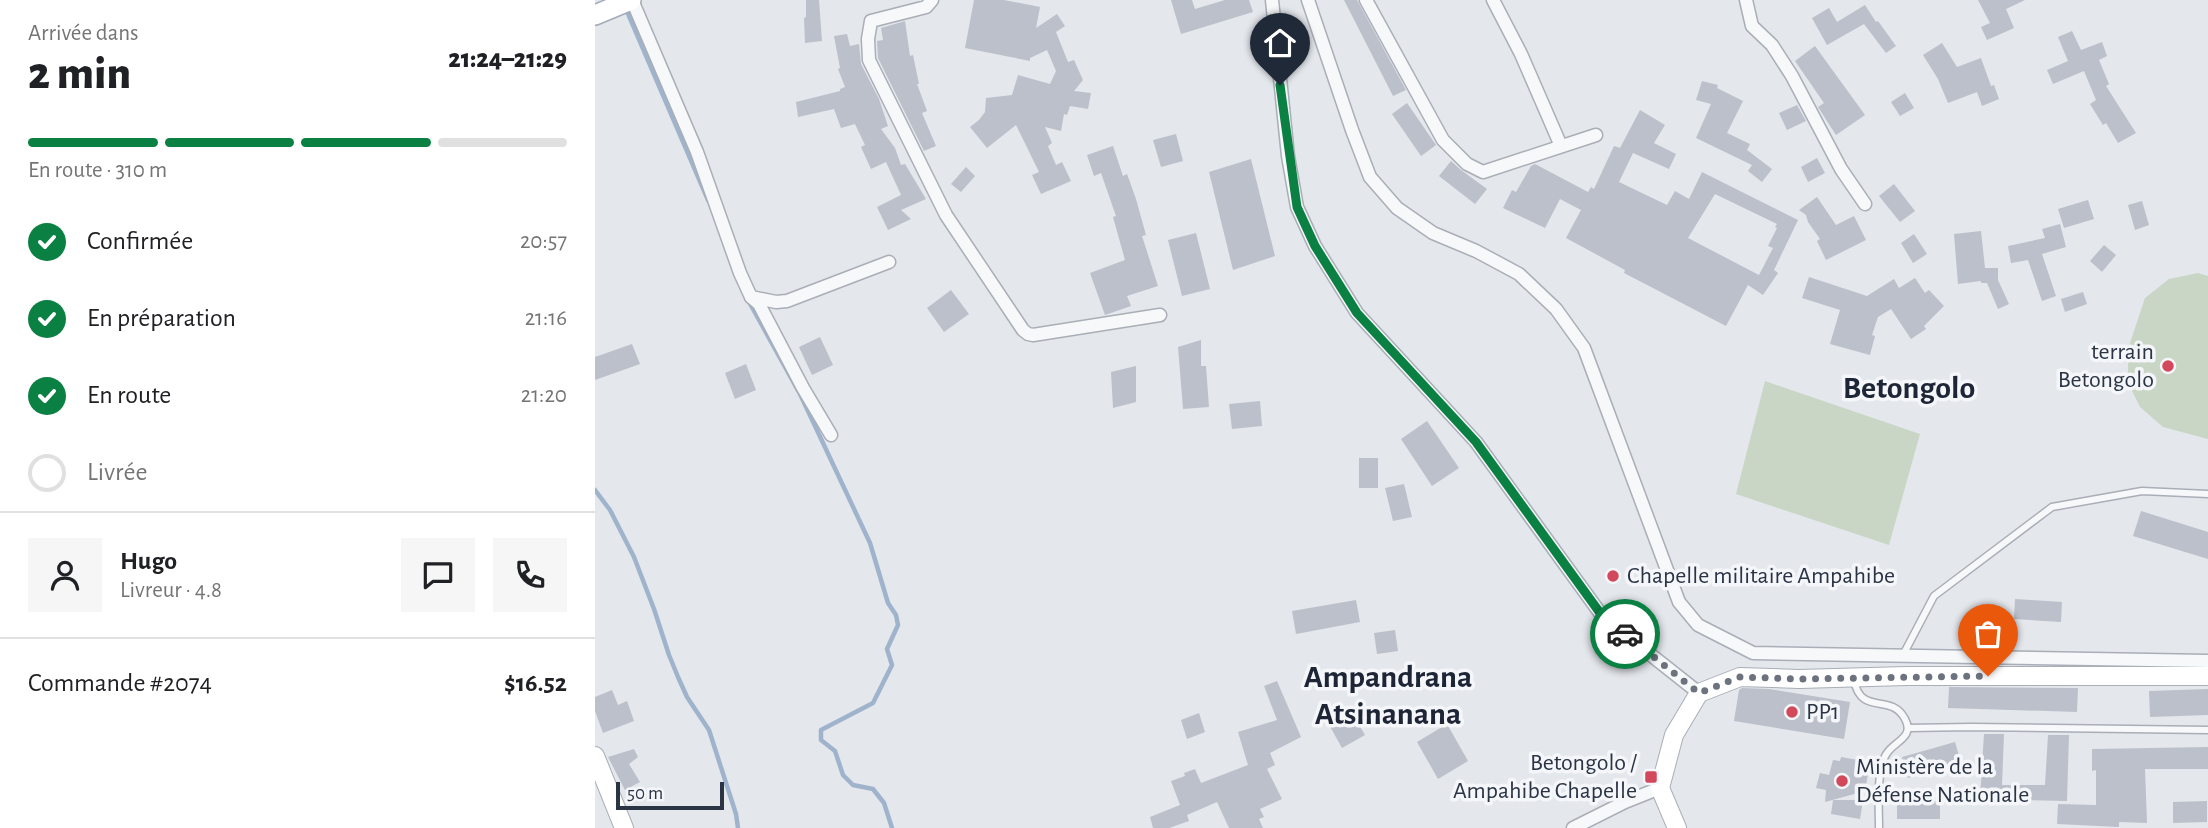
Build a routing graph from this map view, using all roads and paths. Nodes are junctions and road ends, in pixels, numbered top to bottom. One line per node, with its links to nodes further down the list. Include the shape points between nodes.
1 (932, 0): 14 (street, via 926,7 871,21 869,60 946,215 1023,330 1033,335)
2 (1272, 0): 21 (street, via 1288,156 1297,207 1315,246 1357,313 1476,442 1603,617)
3 (1308, 0): 17 (street, via 1370,177 1397,208 1433,233 1519,274 1556,309 1584,348 1679,603 1698,625 1753,653)
4 (1366, 0): 10 (street, via 1443,140 1467,164 1483,172)
5 (1493, 0): 10 (street)
6 (1746, 0): 11 (street, via 1752,26 1779,55)
7 (624, 1): 8 (main road); 13 (street, via 697,152)
8 (595, 15)
9 (1596, 135): 10 (street)
10 (1561, 146)
11 (1865, 204)
12 (890, 262): 13 (street, via 787,301)
13 (751, 297): 15 (street)
14 (1160, 315)
15 (831, 435)
16 (2208, 494): 17 (lane, via 2142,491 2052,507 1934,596)
17 (1903, 655): 18 (street)
18 (2208, 661)
19 (2208, 677): 20 (street)
20 (1853, 678): 21 (street, via 1740,677); 22 (lane, via 1864,700 1893,707)
21 (1699, 693): 25 (street, via 1674,736)
22 (1908, 728): 23 (lane); 29 (lane, via 1881,767)
23 (2208, 730)
24 (595, 756): 26 (street)
25 (1660, 788): 27 (street); 28 (street)
26 (624, 828)
27 (1573, 828)
28 (1677, 828)
29 (1879, 828)

